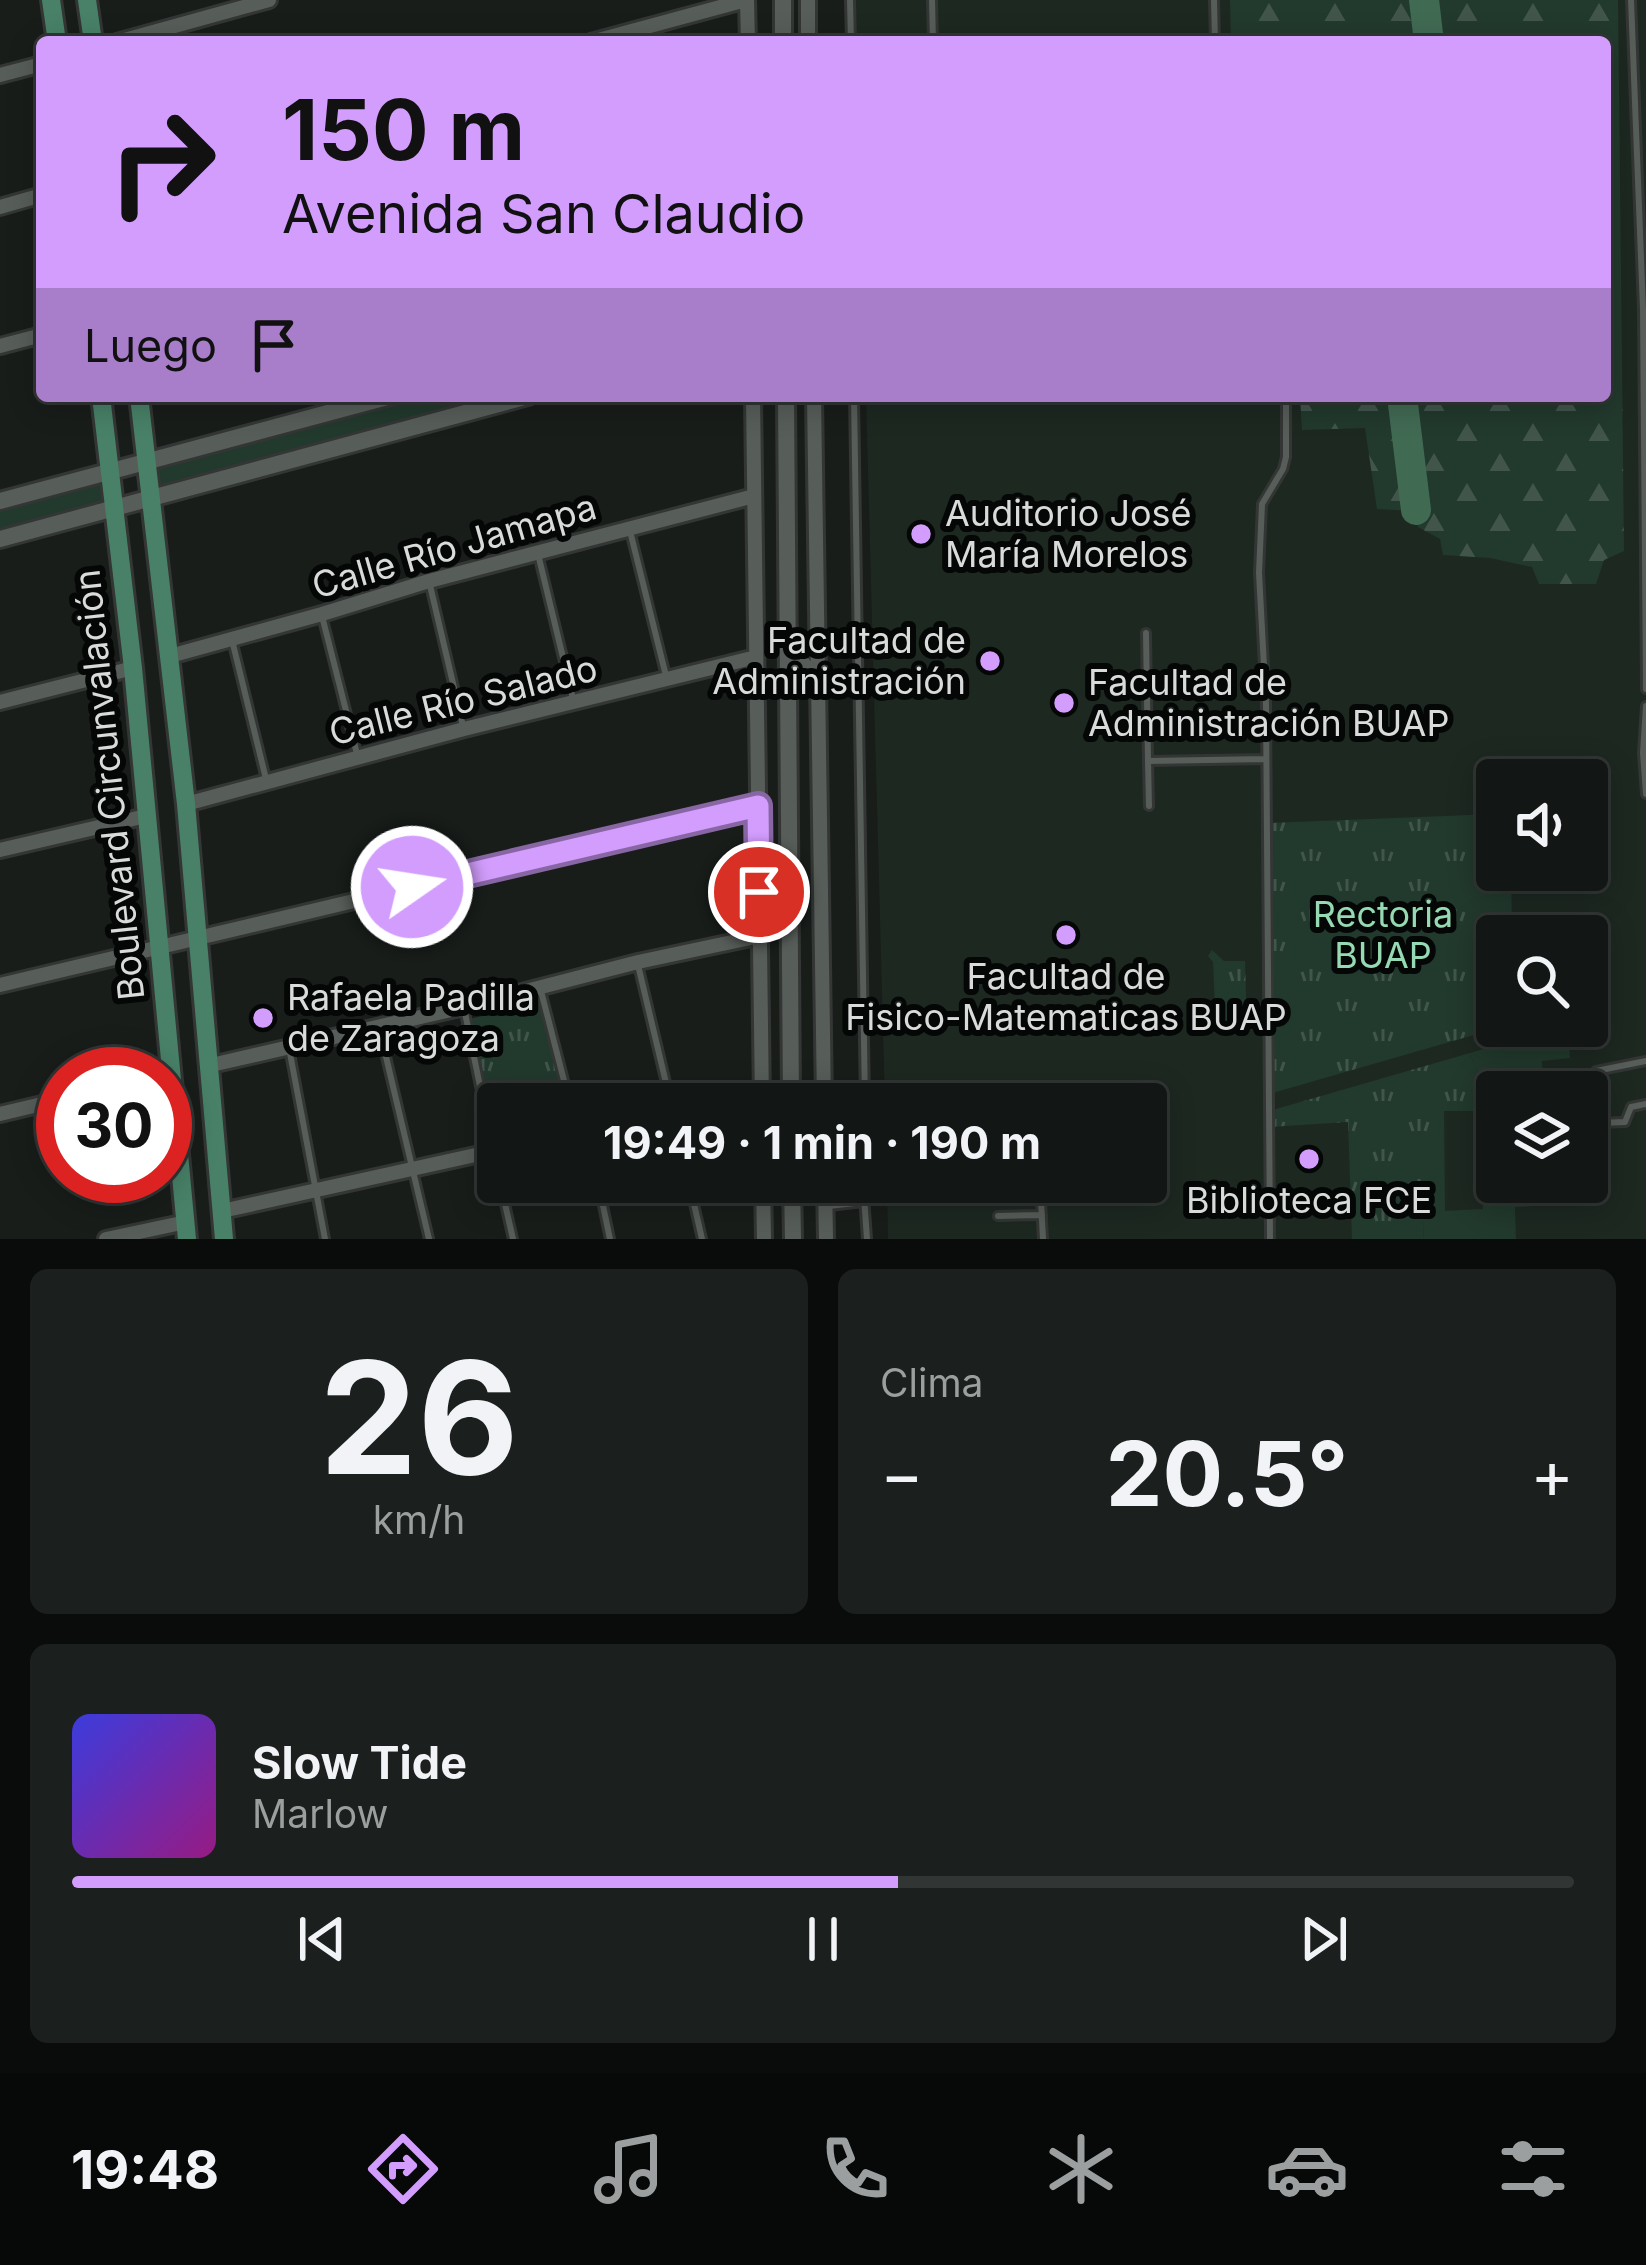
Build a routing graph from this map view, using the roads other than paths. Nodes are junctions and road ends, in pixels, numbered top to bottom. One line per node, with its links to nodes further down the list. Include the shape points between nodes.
1 (51, 0): 11 (main road)
2 (87, 0): 12 (main road)
3 (269, 0): 13 (street)
4 (747, 0): 14 (street); 15 (street)
5 (783, 0): 16 (street)
6 (808, 0): 17 (street)
7 (850, 0): 18 (lane)
8 (932, 0): 19 (lane)
9 (1214, 0): 20 (lane)
10 (1631, 0): 46 (lane)
11 (56, 36)
12 (92, 36)
13 (139, 36)
14 (612, 36)
15 (748, 36)
16 (783, 36)
17 (808, 36)
18 (850, 36)
19 (933, 36)
20 (1215, 36)
21 (36, 66): 22 (street)
22 (0, 75)
23 (36, 197): 24 (street)
24 (0, 207)
25 (36, 337): 26 (street)
26 (0, 346)
27 (102, 402): 37 (main road, Boulevard Circunvalación)
28 (140, 402): 36 (main road, Boulevard Circunvalación)
29 (368, 402): 36 (street)
30 (506, 402): 39 (street)
31 (753, 402): 38 (street)
32 (786, 402): 50 (street)
33 (814, 402): 55 (street)
34 (854, 402): 90 (lane)
35 (1286, 402): 63 (lane, via 1286,463 1261,512)
36 (148, 460): 37 (street); 39 (main road, Boulevard Circunvalación)
37 (110, 472): 40 (street); 41 (main road, Boulevard Circunvalación)
38 (754, 496): 42 (street, Calle Río Jamapa); 52 (street)
39 (152, 497): 41 (street); 51 (main road, Boulevard Circunvalación)
40 (0, 501)
41 (114, 508): 43 (street); 53 (main road, Boulevard Circunvalación)
42 (629, 528): 44 (street, Calle Río Jamapa); 54 (lane)
43 (0, 538)
44 (538, 553): 45 (street, Calle Río Jamapa); 58 (lane)
45 (429, 581): 47 (street, Calle Río Jamapa); 60 (lane)
46 (1645, 597): 56 (lane)
47 (322, 614): 49 (street, Calle Río Jamapa); 62 (lane)
48 (1146, 633): 64 (lane)
49 (232, 640): 51 (street, Calle Río Jamapa); 65 (lane)
50 (788, 648): 55 (street); 88 (street)
51 (170, 656): 67 (main road, Boulevard Circunvalación)
52 (756, 657): 54 (street, Calle Río Salado); 68 (street)
53 (133, 668): 57 (street); 70 (main road, Boulevard Circunvalación)
54 (667, 679): 58 (street, Calle Río Salado)
55 (818, 681): 89 (street)
56 (1646, 689)
57 (0, 702)
58 (574, 702): 60 (street, Calle Río Salado)
59 (1646, 706): 61 (lane)
60 (464, 729): 62 (street, Calle Río Salado)
61 (1644, 752): 66 (lane)
62 (358, 758): 65 (street, Calle Río Salado)
63 (1266, 759): 64 (lane); 122 (lane)
64 (1148, 761): 69 (lane)
65 (267, 782): 67 (street, Calle Río Salado)
66 (1646, 794)
67 (186, 804): 73 (main road, Boulevard Circunvalación)
68 (758, 806): 72 (street); 73 (street)
69 (1149, 806)
70 (146, 816): 71 (street); 74 (main road, Boulevard Circunvalación)
71 (0, 850)
72 (760, 936): 75 (street); 87 (street)
73 (196, 938): 74 (street); 83 (main road, Boulevard Circunvalación)
74 (158, 948): 76 (street); 80 (main road, Boulevard Circunvalación)
75 (638, 962): 77 (street); 86 (lane)
76 (0, 985)
77 (540, 988): 78 (street); 85 (lane)
78 (464, 1007): 79 (street); 84 (lane)
79 (378, 1025): 81 (street); 95 (lane)
80 (166, 1047)
81 (289, 1047): 83 (street); 96 (lane)
82 (1646, 1061): 91 (lane, via 1592,1078 1599,1123 1625,1122 1631,1107)
83 (207, 1066): 106 (main road, Boulevard Circunvalación)
84 (480, 1083)
85 (565, 1083)
86 (666, 1083)
87 (762, 1083)
88 (791, 1083)
89 (824, 1083)
90 (865, 1083)
91 (1646, 1104)
92 (36, 1105): 93 (street)
93 (0, 1114)
94 (477, 1155): 95 (street)
95 (413, 1169): 96 (street); 113 (lane)
96 (316, 1190): 106 (street); 112 (lane)
97 (505, 1203): 114 (lane)
98 (602, 1203): 115 (lane)
99 (694, 1203): 116 (lane)
100 (763, 1203): 117 (street)
101 (792, 1203): 118 (street)
102 (854, 1203): 105 (lane)
103 (863, 1203): 120 (lane)
104 (1041, 1203): 107 (lane)
105 (825, 1206): 119 (street)
106 (222, 1211): 111 (main road, Boulevard Circunvalación)
107 (1042, 1215): 108 (lane); 121 (lane)
108 (998, 1216)
109 (186, 1231): 110 (street)
110 (106, 1239)
111 (224, 1239)
112 (325, 1239)
113 (429, 1239)
114 (513, 1239)
115 (610, 1239)
116 (702, 1239)
117 (764, 1239)
118 (793, 1239)
119 (826, 1239)
120 (867, 1239)
121 (1043, 1239)
122 (1270, 1239)

